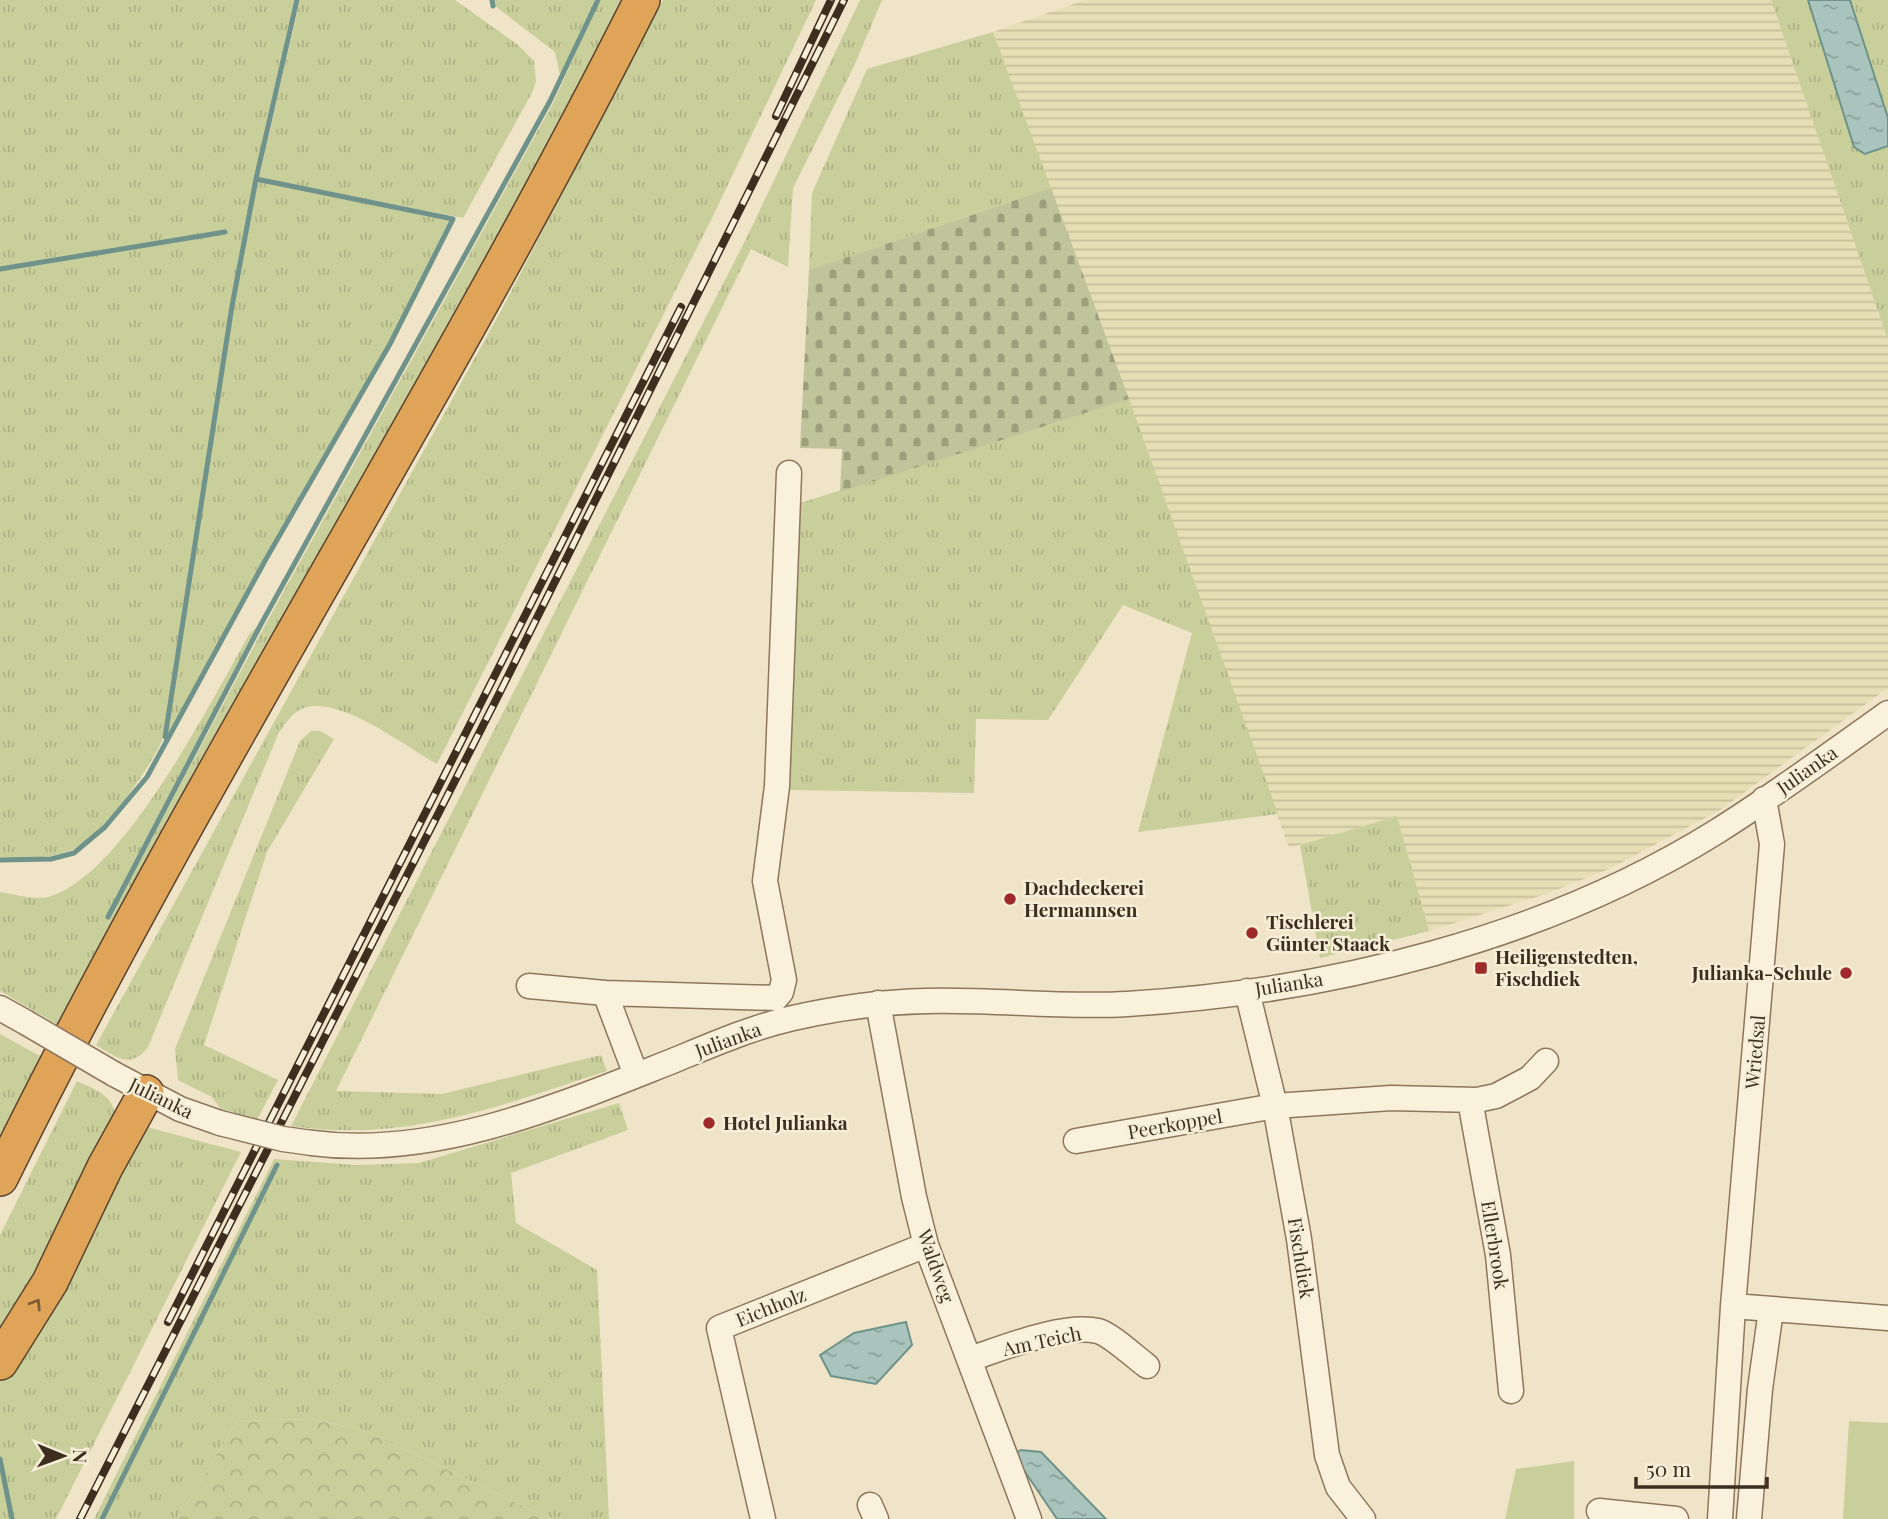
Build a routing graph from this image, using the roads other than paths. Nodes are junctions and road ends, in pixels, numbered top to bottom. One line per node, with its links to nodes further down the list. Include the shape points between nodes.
1 (642, 0): 16 (highway, via 488,292 198,803)
2 (789, 474): 7 (street, Julianka, via 777,786 765,881 784,980 781,992 776,998)
3 (1888, 713): 4 (street, Julianka)
4 (1764, 799): 6 (street, Julianka, via 1715,833 1573,904 1483,937 1363,971); 18 (street, Wriedsal, via 1772,844)
5 (529, 986): 7 (street, Julianka)
6 (1247, 991): 8 (street, Julianka, via 1123,1004); 14 (street, Fischdiek)
7 (605, 993): 11 (street)
8 (878, 1003): 11 (street, Julianka, via 788,1019); 17 (street, Waldweg)
9 (0, 1008): 12 (street, Julianka, bridge)
10 (1546, 1061): 13 (street, via 1530,1078 1504,1092)
11 (636, 1075): 12 (street, Julianka, bridge, via 456,1135 378,1145 312,1143 220,1124)
12 (146, 1093): 22 (highway, one-way to 12, via 50,1282)
13 (1470, 1100): 14 (street, via 1391,1098); 24 (street, Ellerbrook, via 1498,1255)
14 (1275, 1107): 15 (street, Peerkoppel); 28 (street, Fischdiek, via 1305,1279 1327,1455 1338,1487)
15 (1076, 1141)
16 (0, 1178)
17 (926, 1245): 21 (street, Waldweg); 26 (street, Eichholz, via 719,1328)
18 (1733, 1306): 19 (street); 30 (street, Wriedsal)
19 (1771, 1310): 20 (street); 31 (street)
20 (1888, 1318)
21 (970, 1359): 23 (street, Am Teich, via 1034,1339 1099,1331); 27 (street, Waldweg)
22 (0, 1362)
23 (1147, 1366)
24 (1511, 1391)
25 (1599, 1511): 29 (street)
26 (764, 1519)
27 (1029, 1519)
28 (1363, 1519)
29 (1676, 1519)
30 (1720, 1519)
31 (1749, 1519)

